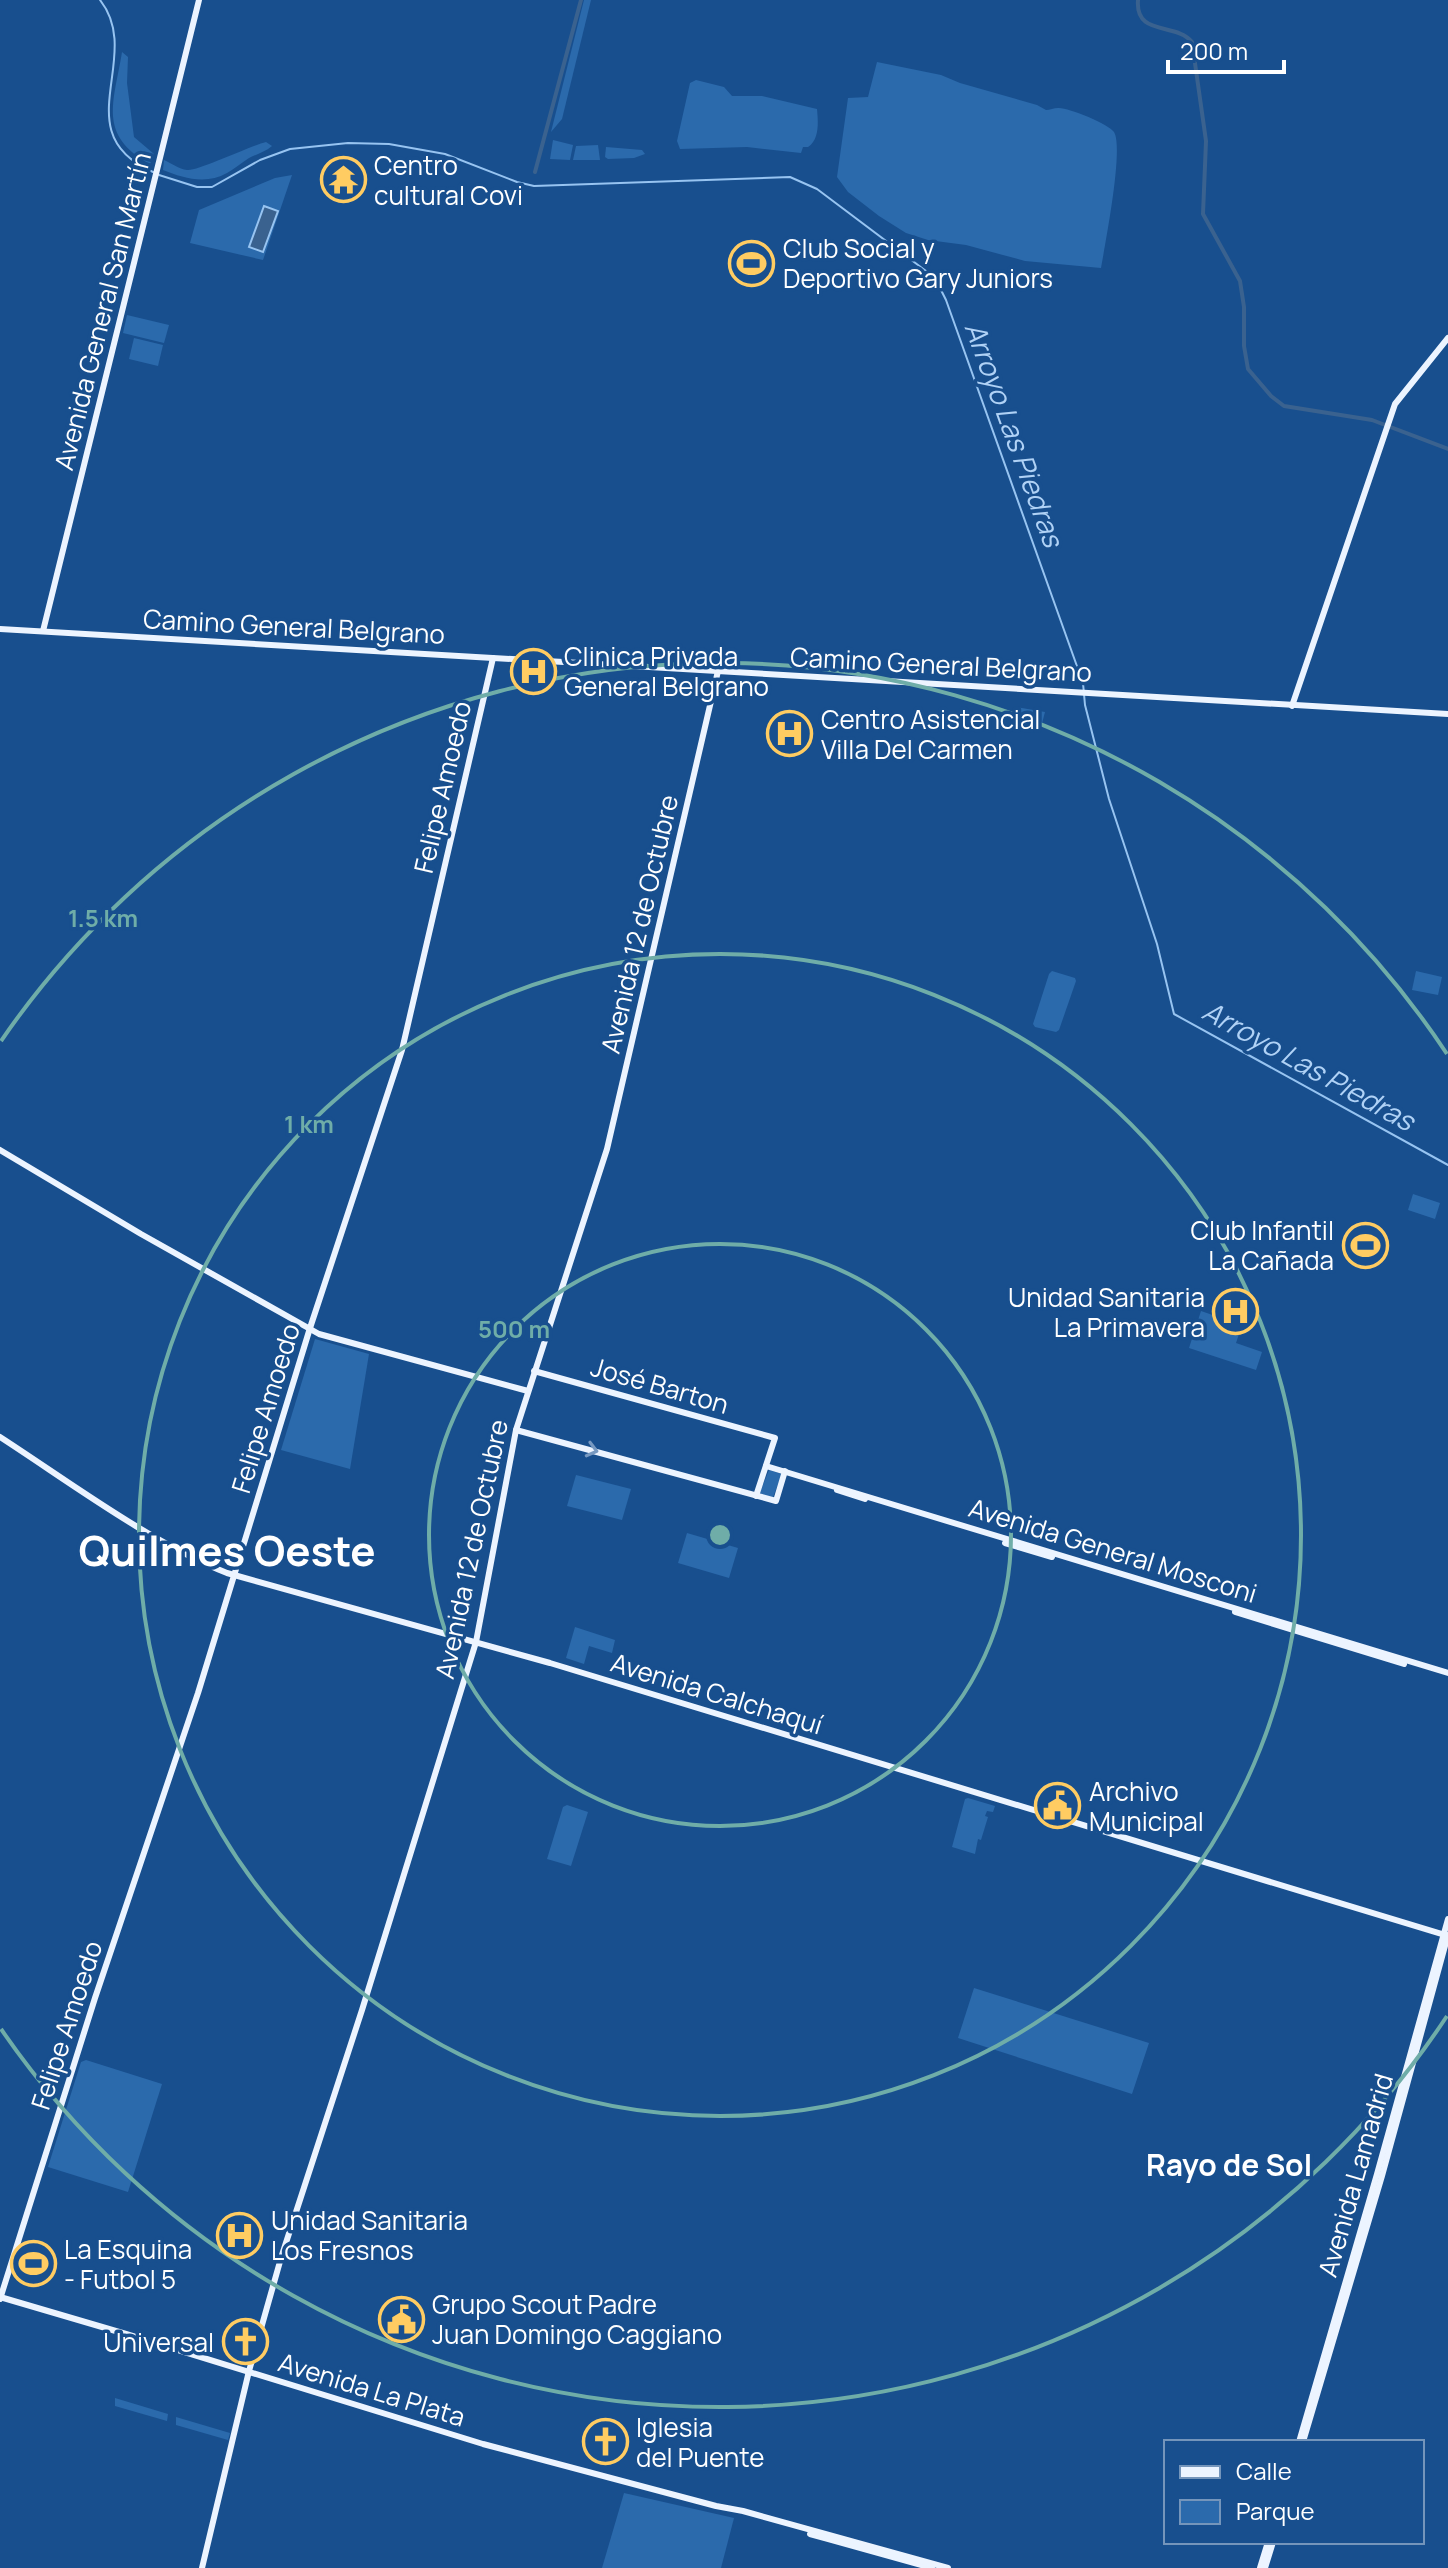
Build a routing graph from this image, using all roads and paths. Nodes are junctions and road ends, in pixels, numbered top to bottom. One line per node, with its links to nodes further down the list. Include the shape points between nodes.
1 (199, 0): 4 (main road, Avenida General San Martín)
2 (1448, 338): 7 (main road, via 1399,397 1388,422)
3 (0, 629): 4 (main road, Camino General Belgrano)
4 (43, 631): 5 (main road, Camino General Belgrano)
5 (493, 658): 6 (main road, Camino General Belgrano); 10 (main road, Felipe Amoedo, via 405,1042)
6 (718, 671): 7 (main road, Camino General Belgrano); 11 (main road, Avenida 12 de Octubre, via 607,1149)
7 (1292, 706): 8 (main road, Camino General Belgrano)
8 (1448, 714)
9 (0, 1150): 10 (main road)
10 (310, 1328): 12 (main road); 18 (main road, Felipe Amoedo)
11 (534, 1371): 12 (main road, Avenida 12 de Octubre); 15 (main road, José Barton, via 775,1438)
12 (528, 1391): 13 (main road, Avenida 12 de Octubre)
13 (516, 1430): 17 (main road, one-way to 17); 19 (main road, Avenida 12 de Octubre)
14 (0, 1437): 18 (main road, Avenida Calchaquí, via 137,1525)
15 (766, 1466): 16 (main road, Avenida General Mosconi); 17 (main road)
16 (784, 1473): 17 (main road, via 776,1501); 20 (main road, Avenida General Mosconi)
17 (756, 1496)
18 (235, 1575): 19 (main road, Avenida Calchaquí); 23 (main road, Felipe Amoedo)
19 (476, 1642): 22 (main road, Avenida Calchaquí); 24 (main road, Avenida 12 de Octubre)
20 (1448, 1675)
21 (1448, 1919): 22 (main road, Avenida Lamadrid)
22 (1447, 1935): 25 (main road, Avenida Lamadrid)
23 (0, 2298): 24 (main road, Avenida La Plata)
24 (249, 2371): 26 (main road, Avenida La Plata, via 483,2444); 28 (main road, Avenida 12 de Octubre)
25 (1302, 2440)
26 (734, 2510): 29 (main road, Avenida La Plata); 30 (main road, Avenida La Plata)
27 (1270, 2544): 31 (main road)
28 (202, 2568)
29 (932, 2568)
30 (948, 2568)
31 (1262, 2568)

